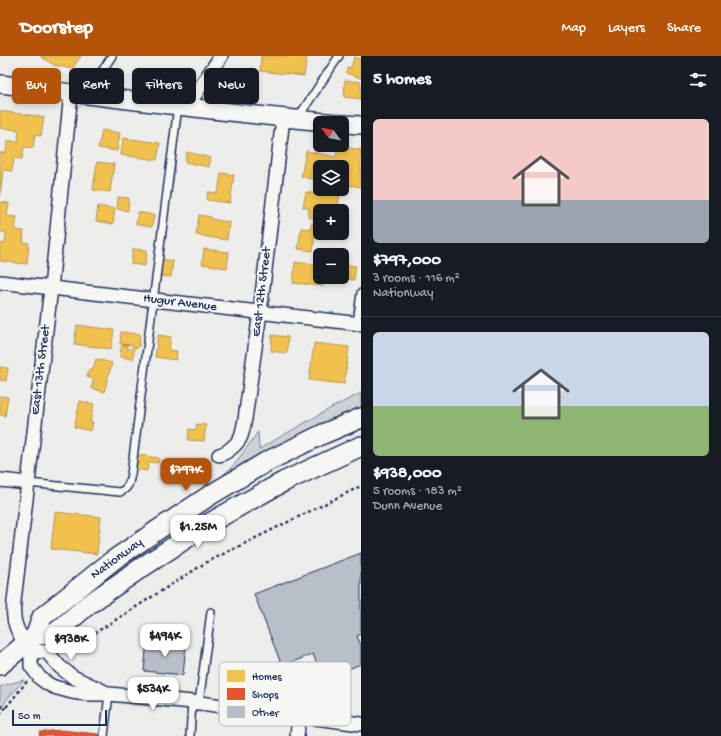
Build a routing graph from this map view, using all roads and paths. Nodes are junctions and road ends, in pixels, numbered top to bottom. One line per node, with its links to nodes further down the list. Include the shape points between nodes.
1 (112, 56): 4 (lane)
2 (221, 56): 9 (street)
3 (339, 56): 10 (lane)
4 (101, 68)
5 (0, 84): 6 (street)
6 (69, 93)
7 (124, 99): 9 (street)
8 (77, 104): 15 (street, East 13th Street)
9 (183, 106): 10 (street); 17 (lane)
10 (290, 119): 11 (street); 18 (street, East 12th Street)
11 (313, 121)
12 (349, 124): 13 (street)
13 (361, 125)
14 (0, 282): 15 (street, Hugur Avenue)
15 (51, 288): 17 (street, Hugur Avenue); 24 (street, East 13th Street)
16 (361, 292): 19 (lane)
17 (153, 300): 18 (street, Hugur Avenue); 24 (lane, via 131,474 126,490 120,492)
18 (260, 312): 19 (street, Hugur Avenue); 22 (street, East 12th Street, via 241,436 236,444)
19 (359, 324)
20 (361, 418): 27 (main road, Nationway, via 266,462 159,528 112,561 42,617)
21 (361, 446): 27 (main road, Nationway, via 283,482 208,524 89,604 54,634)
22 (219, 455)
23 (0, 480): 24 (street)
24 (28, 483): 27 (street, East 13th Street, via 13,611 17,630)
25 (361, 486): 28 (path, via 207,562)
26 (211, 612): 32 (lane)
27 (31, 644): 29 (main road); 31 (street, via 47,652 73,677); 31 (street, via 31,666 48,684 72,692)
28 (62, 652)
29 (0, 665)
30 (27, 681): 34 (path)
31 (109, 694): 32 (street); 40 (lane)
32 (196, 702): 33 (street); 41 (lane)
33 (219, 705)
34 (7, 706): 35 (path); 36 (path)
35 (0, 707)
36 (0, 714)
37 (351, 723): 38 (street)
38 (361, 724)
39 (298, 726): 42 (street)
40 (104, 736)
41 (190, 736)
42 (297, 736)

